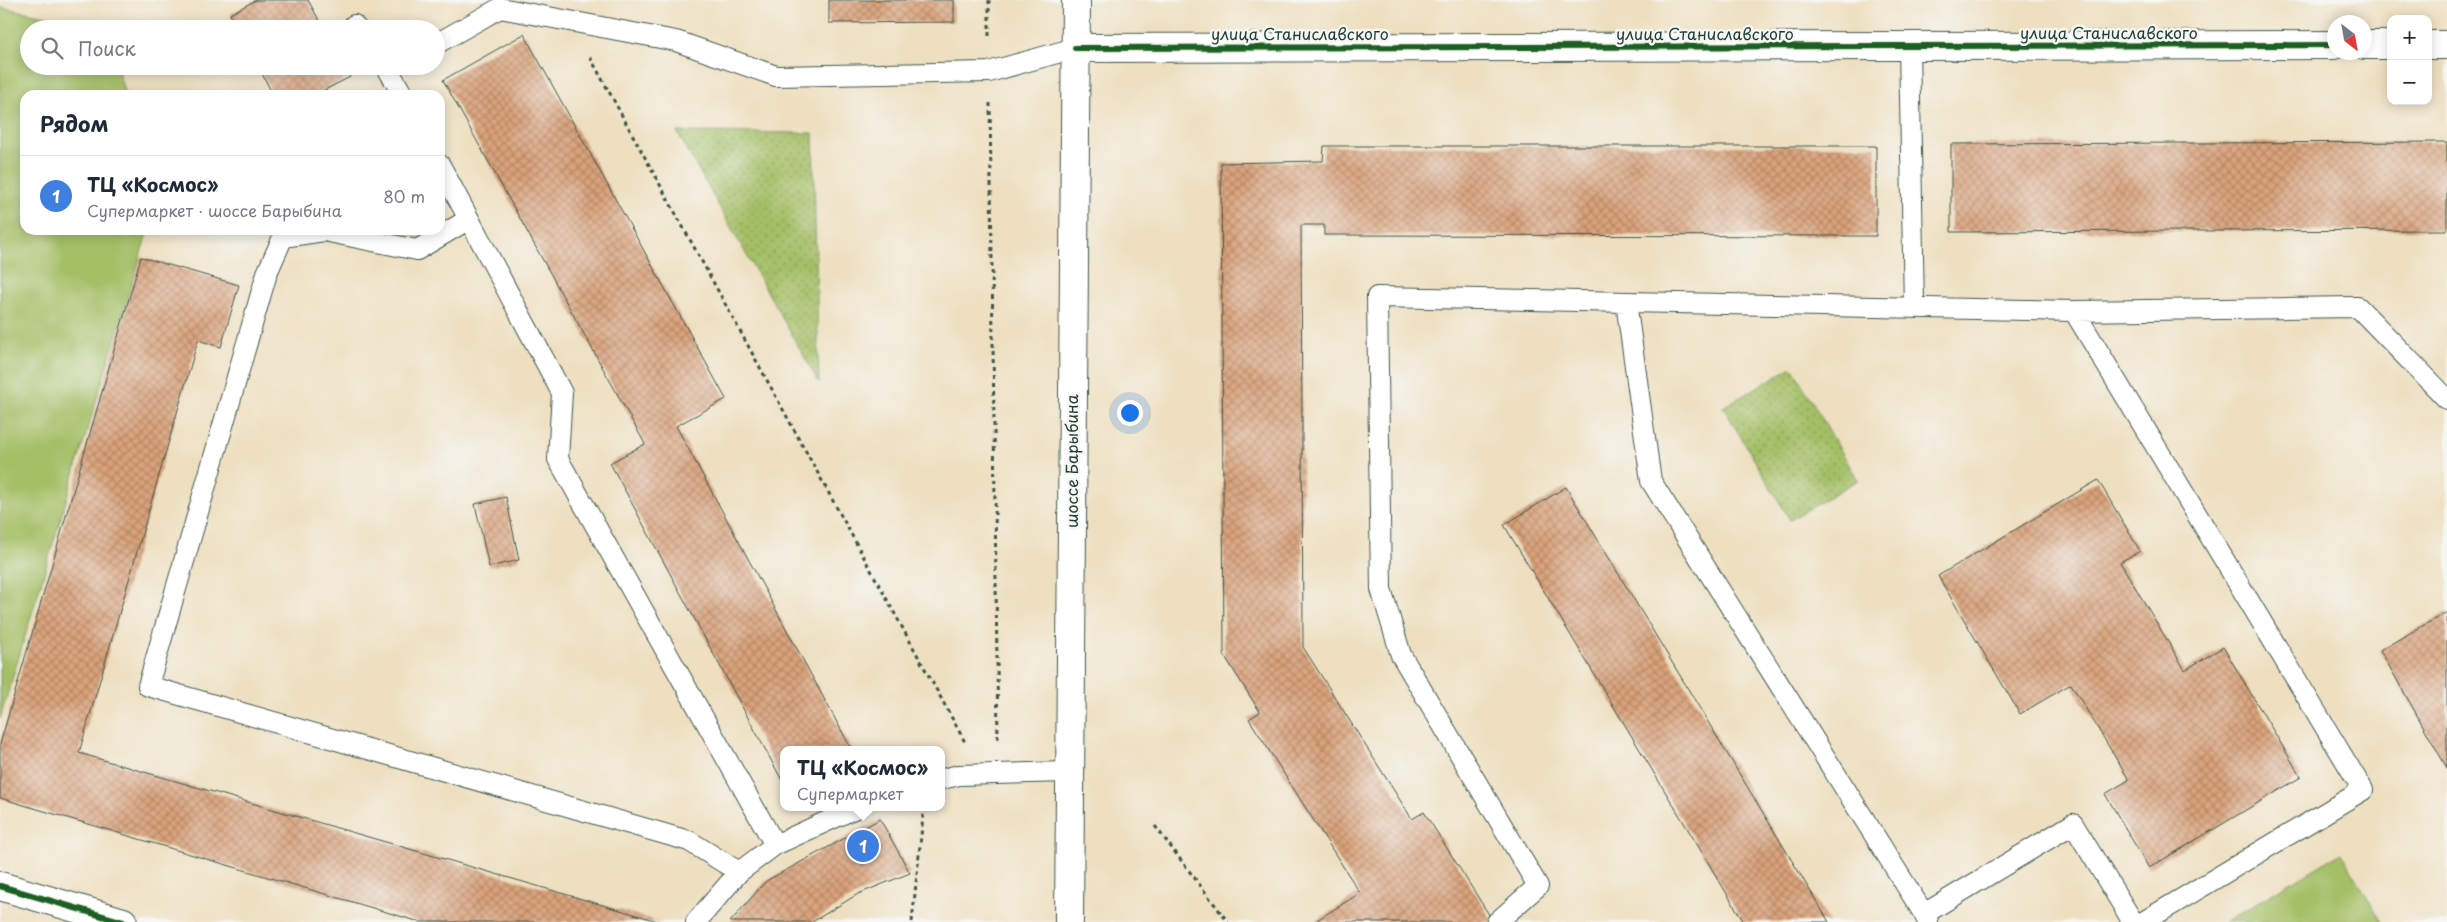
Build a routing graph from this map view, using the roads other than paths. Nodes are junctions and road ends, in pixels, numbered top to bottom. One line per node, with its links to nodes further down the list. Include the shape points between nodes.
1 (1076, 0): 9 (street, шоссе Барыбина)
2 (445, 39): 9 (lane, via 500,8 676,41 776,76 989,72)
3 (2327, 45): 8 (street, улица Станиславского)
4 (2372, 45): 5 (street)
5 (2387, 45)
6 (2432, 45): 7 (street)
7 (2447, 45)
8 (1909, 46): 9 (street, улица Станиславского); 19 (lane)
9 (1074, 48): 22 (street, шоссе Барыбина)
10 (394, 75): 11 (lane)
11 (401, 90)
12 (445, 174): 13 (lane)
13 (469, 219): 14 (lane); 25 (lane, via 562,393 558,459)
14 (445, 233)
15 (293, 235): 26 (lane, via 283,236 267,273 148,686 689,841)
16 (339, 235): 17 (lane, via 416,250)
17 (442, 235)
18 (1626, 302): 19 (lane); 28 (lane, via 1651,482); 32 (lane, via 1377,297 1381,589 1401,655 1538,886)
19 (1914, 308): 20 (lane)
20 (2074, 311): 21 (lane, via 2358,307); 34 (lane, via 2363,790)
21 (2447, 399)
22 (1069, 772): 23 (lane, via 999,768); 31 (street, шоссе Барыбина)
23 (945, 778)
24 (849, 811): 25 (lane)
25 (775, 844): 26 (lane)
26 (739, 872): 30 (lane)
27 (0, 886): 29 (street)
28 (1926, 918): 33 (lane, via 2073,824)
29 (124, 922)
30 (696, 922)
31 (1069, 922)
32 (1497, 922)
33 (2133, 922)
34 (2143, 922)

